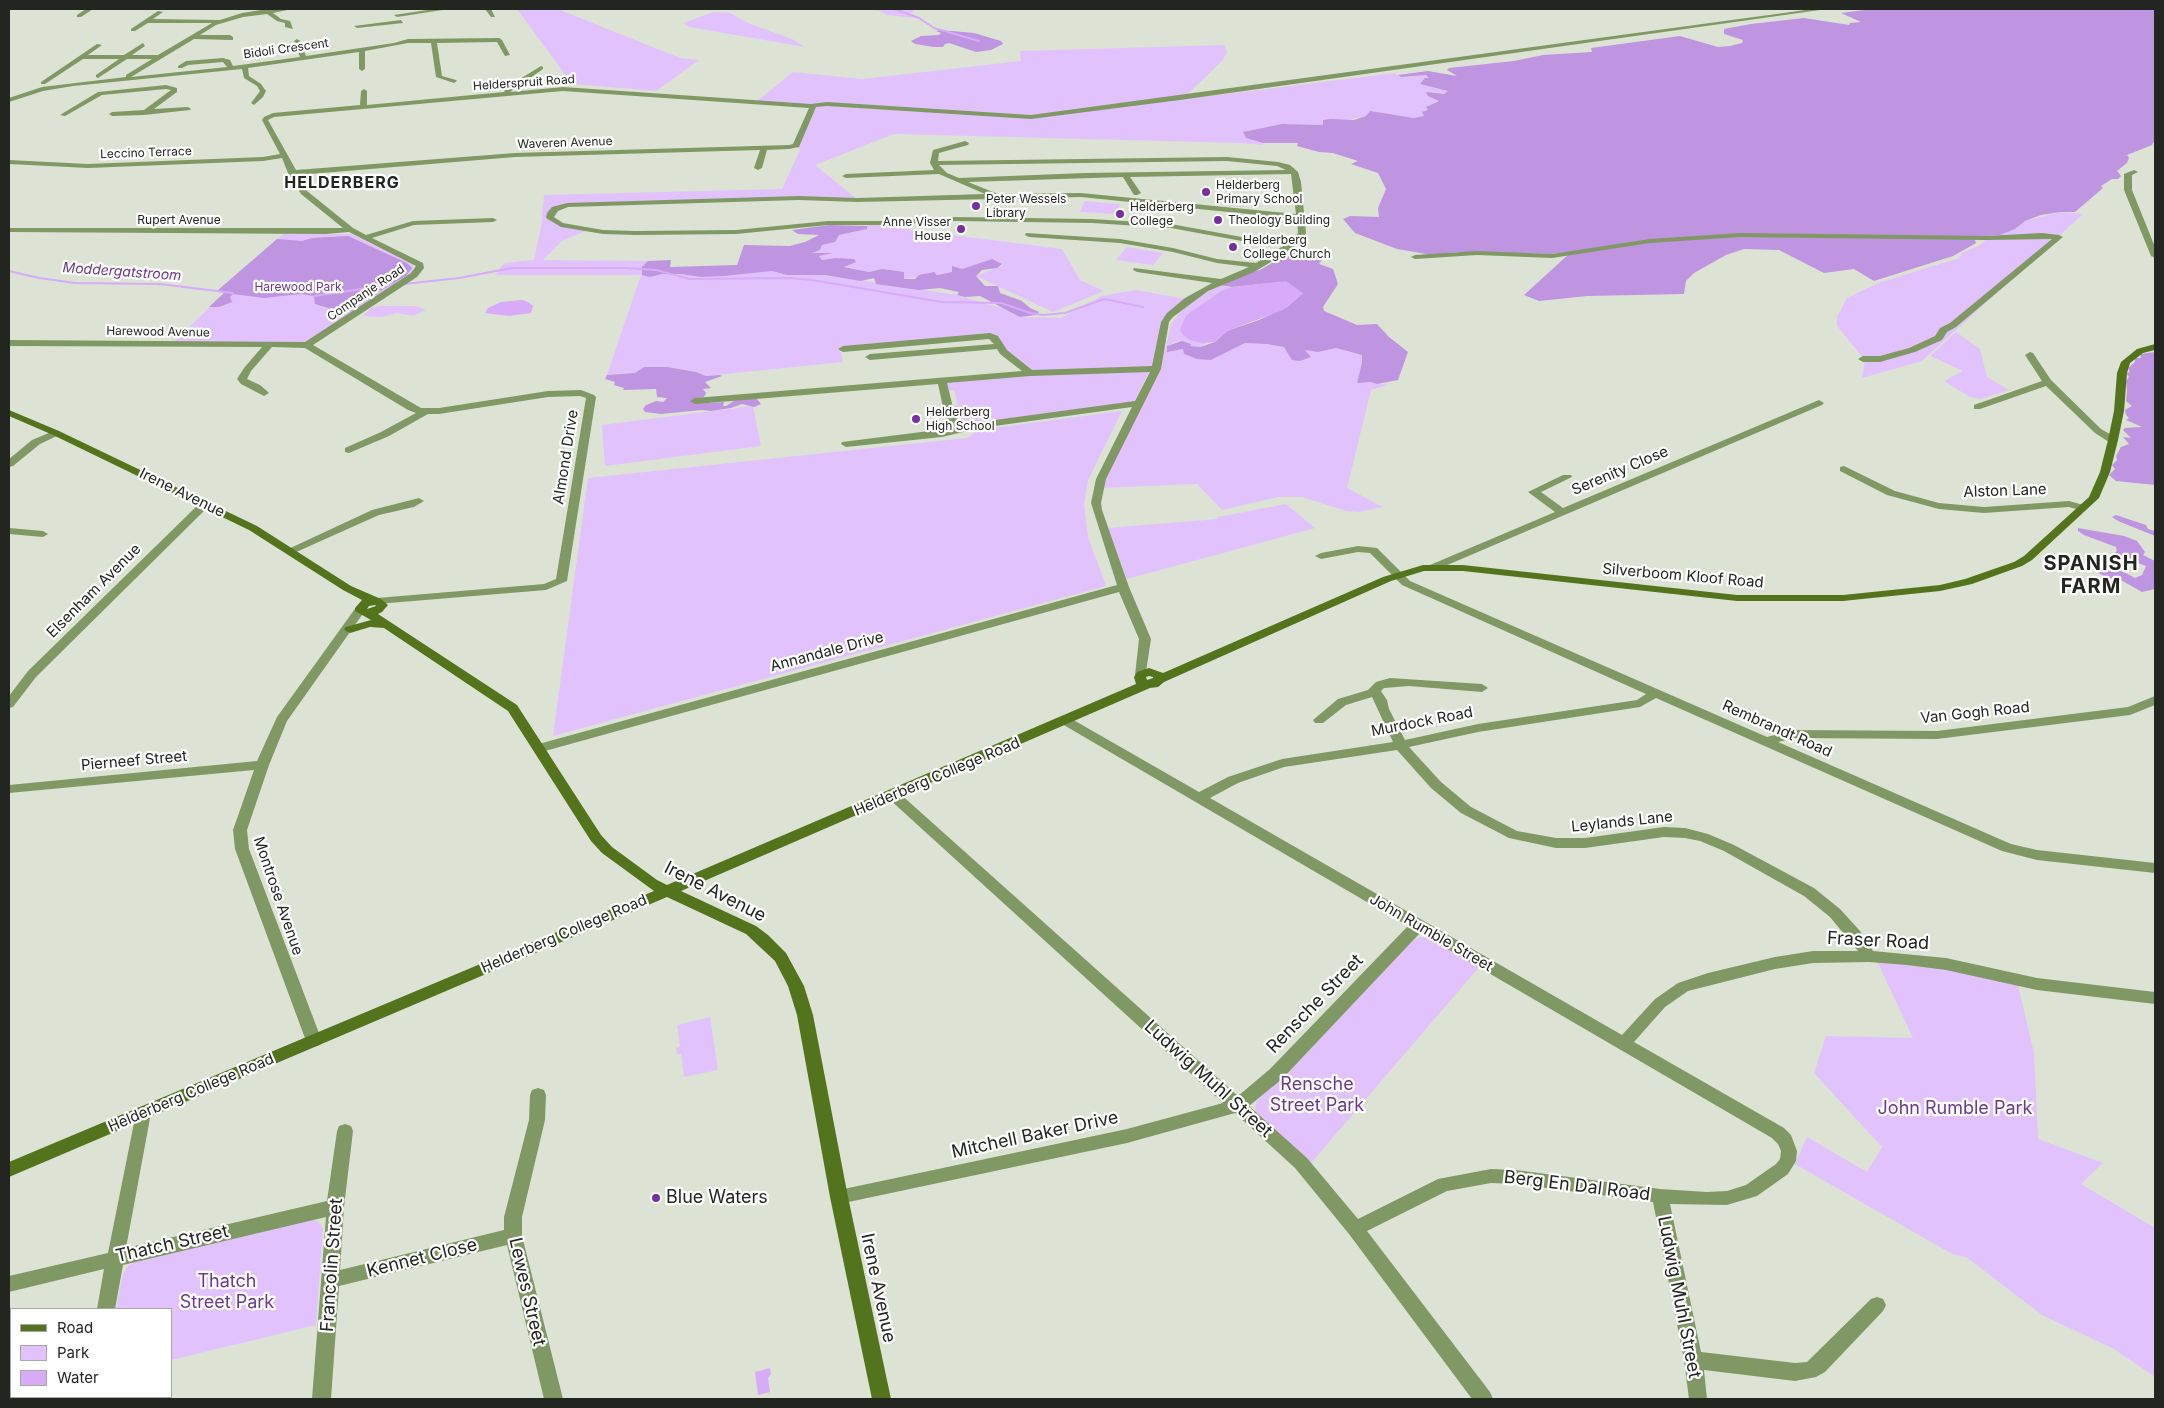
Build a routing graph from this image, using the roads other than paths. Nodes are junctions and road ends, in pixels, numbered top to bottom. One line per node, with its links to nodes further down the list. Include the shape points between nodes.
1 (90, 9): 12 (street)
2 (289, 9): 8 (street, Bidoli Crescent)
3 (390, 9): 11 (street)
4 (446, 9): 11 (street)
5 (488, 9): 13 (street)
6 (1824, 9): 51 (street, Helderspruit Road, via 1037,116 827,104)
7 (257, 11): 8 (street, Bidoli Crescent); 17 (street, Bidoli Crescent)
8 (267, 11): 20 (street, via 288,22 287,26)
9 (160, 12): 14 (street)
10 (207, 12): 16 (street)
11 (397, 15): 18 (street)
12 (79, 16)
13 (492, 16)
14 (148, 21): 15 (street); 21 (street)
15 (186, 21): 16 (street); 22 (street)
16 (196, 21): 17 (street)
17 (221, 21): 23 (street, Bidoli Crescent)
18 (401, 22): 19 (street); 26 (street, via 410,39)
19 (357, 26)
20 (291, 28)
21 (133, 30)
22 (173, 30)
23 (192, 37): 24 (street); 33 (street, Bidoli Crescent)
24 (232, 40)
25 (434, 40): 26 (street, Bidoli Crescent); 31 (street, Bidoli Crescent, via 499,40); 44 (street, via 438,76)
26 (408, 41): 30 (street, Bidoli Crescent)
27 (296, 42): 35 (street)
28 (99, 45): 34 (street)
29 (143, 45): 32 (street)
30 (362, 50): 35 (street, Bidoli Crescent); 40 (street)
31 (507, 54)
32 (126, 57): 33 (street); 34 (street); 41 (street)
33 (159, 57): 43 (street, Bidoli Crescent)
34 (81, 58): 45 (street)
35 (304, 58): 36 (street, Bidoli Crescent)
36 (245, 66): 38 (street, Bidoli Crescent); 50 (street, via 246,77 263,91)
37 (180, 67): 38 (street, via 186,63 228,60)
38 (231, 68): 42 (street, Bidoli Crescent)
39 (541, 68): 48 (street, via 509,88)
40 (362, 69)
41 (98, 76)
42 (156, 76): 43 (street, Bidoli Crescent); 46 (street)
43 (126, 78): 49 (street, Bidoli Crescent, via 57,86)
44 (454, 82)
45 (43, 83)
46 (147, 89): 54 (street, via 170,87 175,91); 56 (street, via 100,93)
47 (364, 91): 52 (street)
48 (506, 94): 51 (street, Helderspruit Road, via 570,89); 52 (street, Helderspruit Road)
49 (9, 101)
50 (254, 103)
51 (812, 106): 59 (street, Waveren Avenue, via 796,145)
52 (363, 107): 57 (street, Helderspruit Road)
53 (188, 109): 54 (street)
54 (144, 113): 55 (street)
55 (112, 114)
56 (64, 115)
57 (269, 116): 60 (street, Companje Road, via 265,120)
58 (966, 143): 63 (street, via 937,151)
59 (764, 148): 64 (street); 68 (street, Waveren Avenue, via 515,155)
60 (284, 156): 61 (street, Leccino Terrace, via 88,166); 68 (street, Companje Road)
61 (9, 162)
62 (1046, 162): 63 (street); 65 (street, via 1232,160 1278,164); 70 (street)
63 (934, 163): 66 (street)
64 (758, 168)
65 (1291, 170): 69 (street); 75 (street, via 1297,182)
66 (939, 172): 71 (street); 72 (street)
67 (2134, 172): 84 (street, via 2128,174 2128,190)
68 (292, 173): 78 (street, Companje Road, via 304,192)
69 (1125, 174): 70 (street); 73 (street)
70 (1086, 175): 72 (street)
71 (846, 176)
72 (957, 180): 74 (street)
73 (1138, 193)
74 (997, 196): 75 (street, via 1081,196); 81 (street, via 567,205 555,208 550,218 561,226 636,233 744,231 828,223 880,224 956,219 1084,220 1182,227)
75 (1300, 217): 82 (street, via 1302,233)
76 (494, 220): 80 (street, via 413,223)
77 (9, 230): 78 (street, Rupert Avenue)
78 (350, 230): 80 (street, Companje Road)
79 (1029, 235): 86 (street, via 1120,241)
80 (364, 238): 91 (street, Companje Road, via 417,263 420,268)
81 (1269, 244): 82 (street); 83 (street)
82 (1292, 244): 83 (street)
83 (1278, 254): 86 (street)
84 (2155, 256)
85 (1415, 257): 97 (street, via 1477,253 1552,256 1650,241 1740,235 2059,237 1943,330 1938,338 1912,350)
86 (1258, 266): 88 (street)
87 (1136, 270): 88 (street)
88 (1221, 282): 98 (street, via 1188,300 1170,315 1165,322)
89 (9, 343): 90 (street, Harewood Avenue)
90 (269, 345): 91 (street, Harewood Avenue); 102 (street, via 242,378)
91 (307, 346): 107 (street, Almond Drive, via 411,408)
92 (1000, 346): 94 (street, via 988,336); 96 (street); 99 (street)
93 (2155, 347): 111 (street, Silverboom Kloof Road, via 2140,351 2126,362)
94 (843, 349)
95 (2030, 355): 101 (street)
96 (870, 357)
97 (1863, 359)
98 (1156, 369): 99 (street); 104 (street)
99 (1030, 373): 100 (street)
100 (942, 380): 103 (street); 109 (street, via 950,416)
101 (2048, 382): 106 (street); 111 (street, via 2098,431)
102 (264, 393)
103 (695, 402)
104 (1139, 403): 109 (street, via 972,426); 127 (street, via 1108,465 1096,503)
105 (1819, 403): 120 (street, Serenity Close)
106 (1976, 407)
107 (424, 412): 113 (street); 128 (street, Almond Drive, via 548,394 581,393 591,397 561,581 546,587 410,599)
108 (9, 413): 110 (street, Irene Avenue)
109 (956, 425): 112 (street, via 942,434)
110 (56, 432): 114 (street, via 36,442); 118 (street, Irene Avenue)
111 (2113, 440): 119 (street, Silverboom Kloof Road, via 2094,498)
112 (846, 444)
113 (349, 450)
114 (9, 464)
115 (1844, 469): 119 (street, Alston Lane, via 1892,493 1939,506 1990,510 2069,504)
116 (1567, 477): 120 (street, via 1533,492)
117 (419, 501): 123 (street, via 410,505 382,507)
118 (205, 504): 123 (street, Irene Avenue); 136 (street, Elsenham Avenue, via 32,674)
119 (2083, 508): 125 (street, Silverboom Kloof Road, via 2018,564 1956,585 1860,596 1823,599 1727,597)
120 (1562, 512): 125 (street, Serenity Close)
121 (9, 531): 122 (street)
122 (43, 534)
123 (290, 551): 128 (street, Irene Avenue)
124 (1321, 556): 126 (street, Rembrandt Road, via 1371,550)
125 (1434, 567): 126 (street, Silverboom Kloof Road)
126 (1399, 575): 131 (street, Helderberg College Road, via 1176,670); 134 (street, Rembrandt Road, via 1406,583)
127 (1123, 587): 131 (street, via 1146,639 1144,660); 143 (street, Annandale Drive)
128 (371, 607): 129 (street, Irene Avenue); 130 (street, Montrose Avenue)
129 (393, 628): 130 (street, via 370,623); 143 (street, Irene Avenue, via 506,702 518,714)
130 (347, 632): 144 (street, Montrose Avenue, via 287,711)
131 (1149, 677): 140 (street, Helderberg College Road, via 1118,698)
132 (1482, 688): 133 (street, via 1398,681 1380,685)
133 (1375, 692): 135 (street); 138 (street, Leylands Lane)
134 (1656, 693): 141 (street, Rembrandt Road); 142 (street, Murdock Road, via 1640,703 1478,728)
135 (1361, 696): 138 (street); 139 (street, via 1342,702)
136 (10, 700)
137 (2155, 700): 141 (street, Van Gogh Road, via 2130,711 1937,735 1794,734)
138 (1383, 709): 142 (street, Leylands Lane)
139 (1319, 720)
140 (1066, 722): 146 (street, Helderberg College Road); 147 (street, John Rumble Street)
141 (1767, 742): 148 (street, Rembrandt Road, via 2007,848 2030,854)
142 (1400, 745): 147 (street, Murdock Road, via 1282,763 1233,780); 151 (street, Leylands Lane, via 1450,798 1482,820 1514,835 1568,844 1676,832 1694,834 1723,845 1810,892 1835,913)
143 (540, 748): 149 (street, Irene Avenue, via 601,844 652,884)
144 (262, 765): 145 (street, Pierneef Street); 153 (street, Montrose Avenue, via 242,822 240,840)
145 (9, 789)
146 (893, 795): 149 (street, Helderberg College Road); 156 (street, Ludwig Muhl Street)
147 (1199, 798): 150 (street, John Rumble Street)
148 (2155, 868)
149 (667, 891): 153 (street, Helderberg College Road); 162 (street, Irene Avenue, via 751,930 781,957 796,986 805,1015)
150 (1418, 925): 154 (street, John Rumble Street); 156 (street, Rensche Street, via 1276,1074)
151 (1869, 956): 152 (street, Fraser Road, via 1936,962 2037,984); 154 (street, Fraser Road, via 1813,957 1775,962 1695,982 1660,1003)
152 (2155, 998)
153 (314, 1041): 157 (street, Helderberg College Road)
154 (1624, 1044): 159 (street, John Rumble Street, via 1778,1133)
155 (538, 1096): 165 (street, Lewes Street, via 537,1120 513,1217)
156 (1238, 1106): 162 (street, Mitchell Baker Drive, via 1128,1136); 164 (street, Ludwig Muhl Street, via 1301,1163)
157 (143, 1113): 160 (street, Helderberg College Road); 166 (street)
158 (345, 1131): 163 (street, Francolin Street)
159 (1789, 1151): 161 (street, Berg En Dal Road, via 1782,1169 1741,1195 1707,1199)
160 (9, 1170)
161 (1660, 1196): 164 (street, Berg En Dal Road, via 1491,1176 1444,1184); 171 (street, Ludwig Muhl Street)
162 (838, 1197): 174 (street, Irene Avenue)
163 (335, 1207): 166 (street, Thatch Street); 167 (street, Francolin Street)
164 (1354, 1229): 175 (street, Ludwig Muhl Street)
165 (513, 1236): 167 (street, Kennet Close); 173 (street, Lewes Street)
166 (115, 1257): 168 (street, Thatch Street); 170 (street)
167 (331, 1280): 172 (street, Francolin Street)
168 (9, 1284)
169 (1877, 1305): 171 (street, via 1818,1366 1808,1371)
170 (106, 1308)
171 (1693, 1360): 176 (street, Ludwig Muhl Street)
172 (322, 1399)
173 (554, 1399)
174 (882, 1399)
175 (1483, 1399)
176 (1698, 1399)

